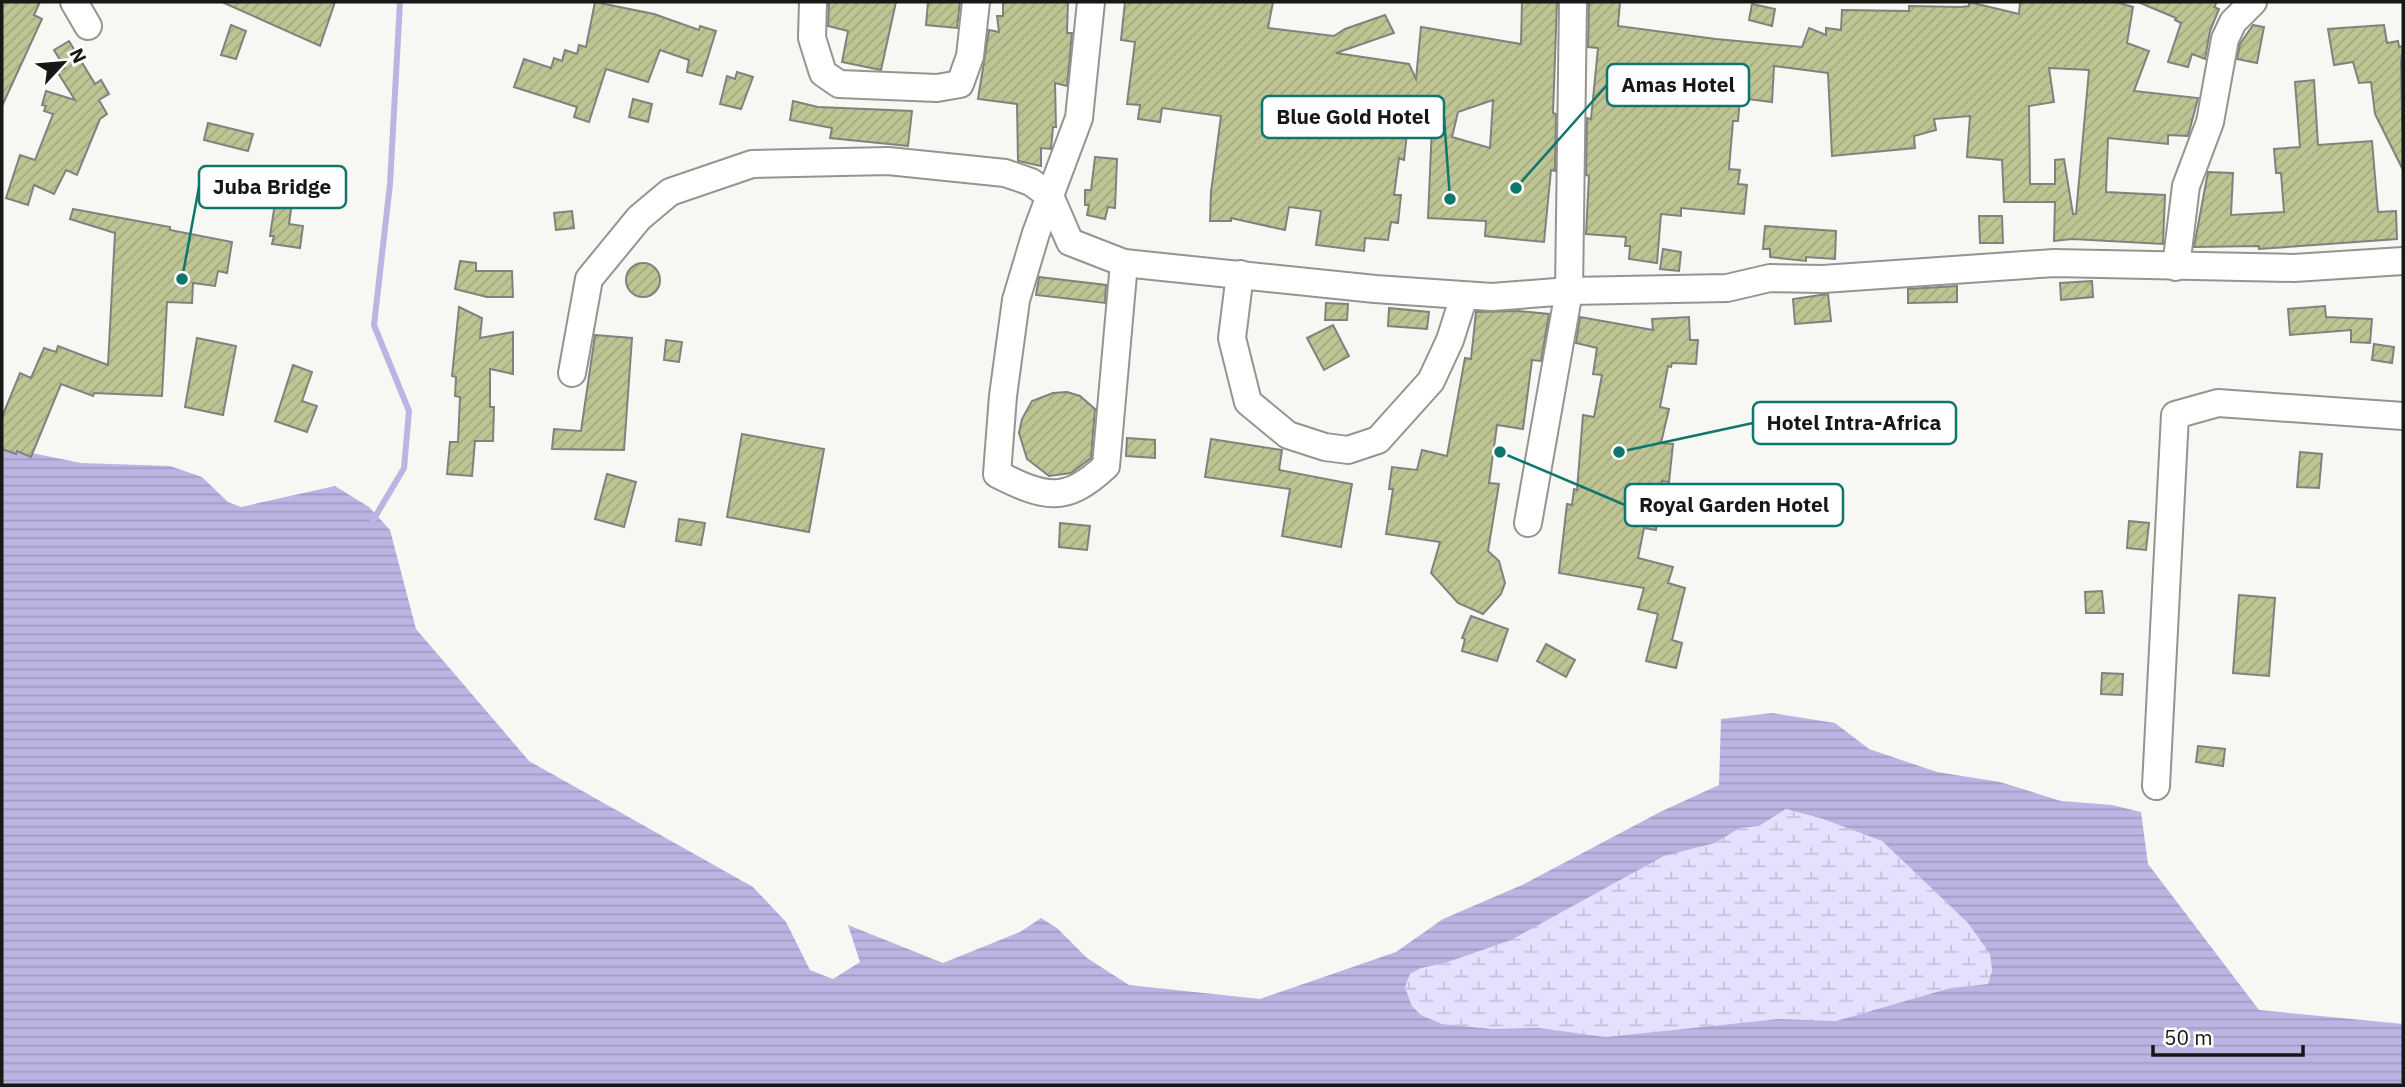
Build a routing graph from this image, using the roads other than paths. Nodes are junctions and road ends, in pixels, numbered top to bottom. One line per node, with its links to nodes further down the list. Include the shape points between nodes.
1 (74, 2): 7 (street)
2 (813, 2): 3 (street, via 812,38 823,73 839,84 937,89 960,84 970,56)
3 (976, 2)
4 (1091, 2): 8 (street, via 1079,118)
5 (1573, 2): 13 (street)
6 (2253, 2): 11 (street, via 2233,22 2225,39 2210,122 2186,186)
7 (88, 26)
8 (1050, 196): 10 (street, via 1070,242); 10 (street, via 1016,300 997,474 1026,488 1058,495 1084,486 1106,466); 15 (street, via 1031,182 1005,173 877,160 752,164 690,184 670,192 639,218 589,279)
9 (2403, 261): 11 (street, via 2294,268)
10 (1124, 262): 12 (street)
11 (2176, 267): 13 (street, via 2054,263 1823,279 1770,278 1727,288)
12 (1240, 274): 14 (street); 14 (street, via 1232,338 1248,402 1288,435 1349,450 1378,440 1431,381)
13 (1569, 291): 14 (street); 17 (street)
14 (1464, 296)
15 (572, 373)
16 (2403, 416): 18 (street, via 2218,402 2175,415)
17 (1528, 523)
18 (2156, 786)

